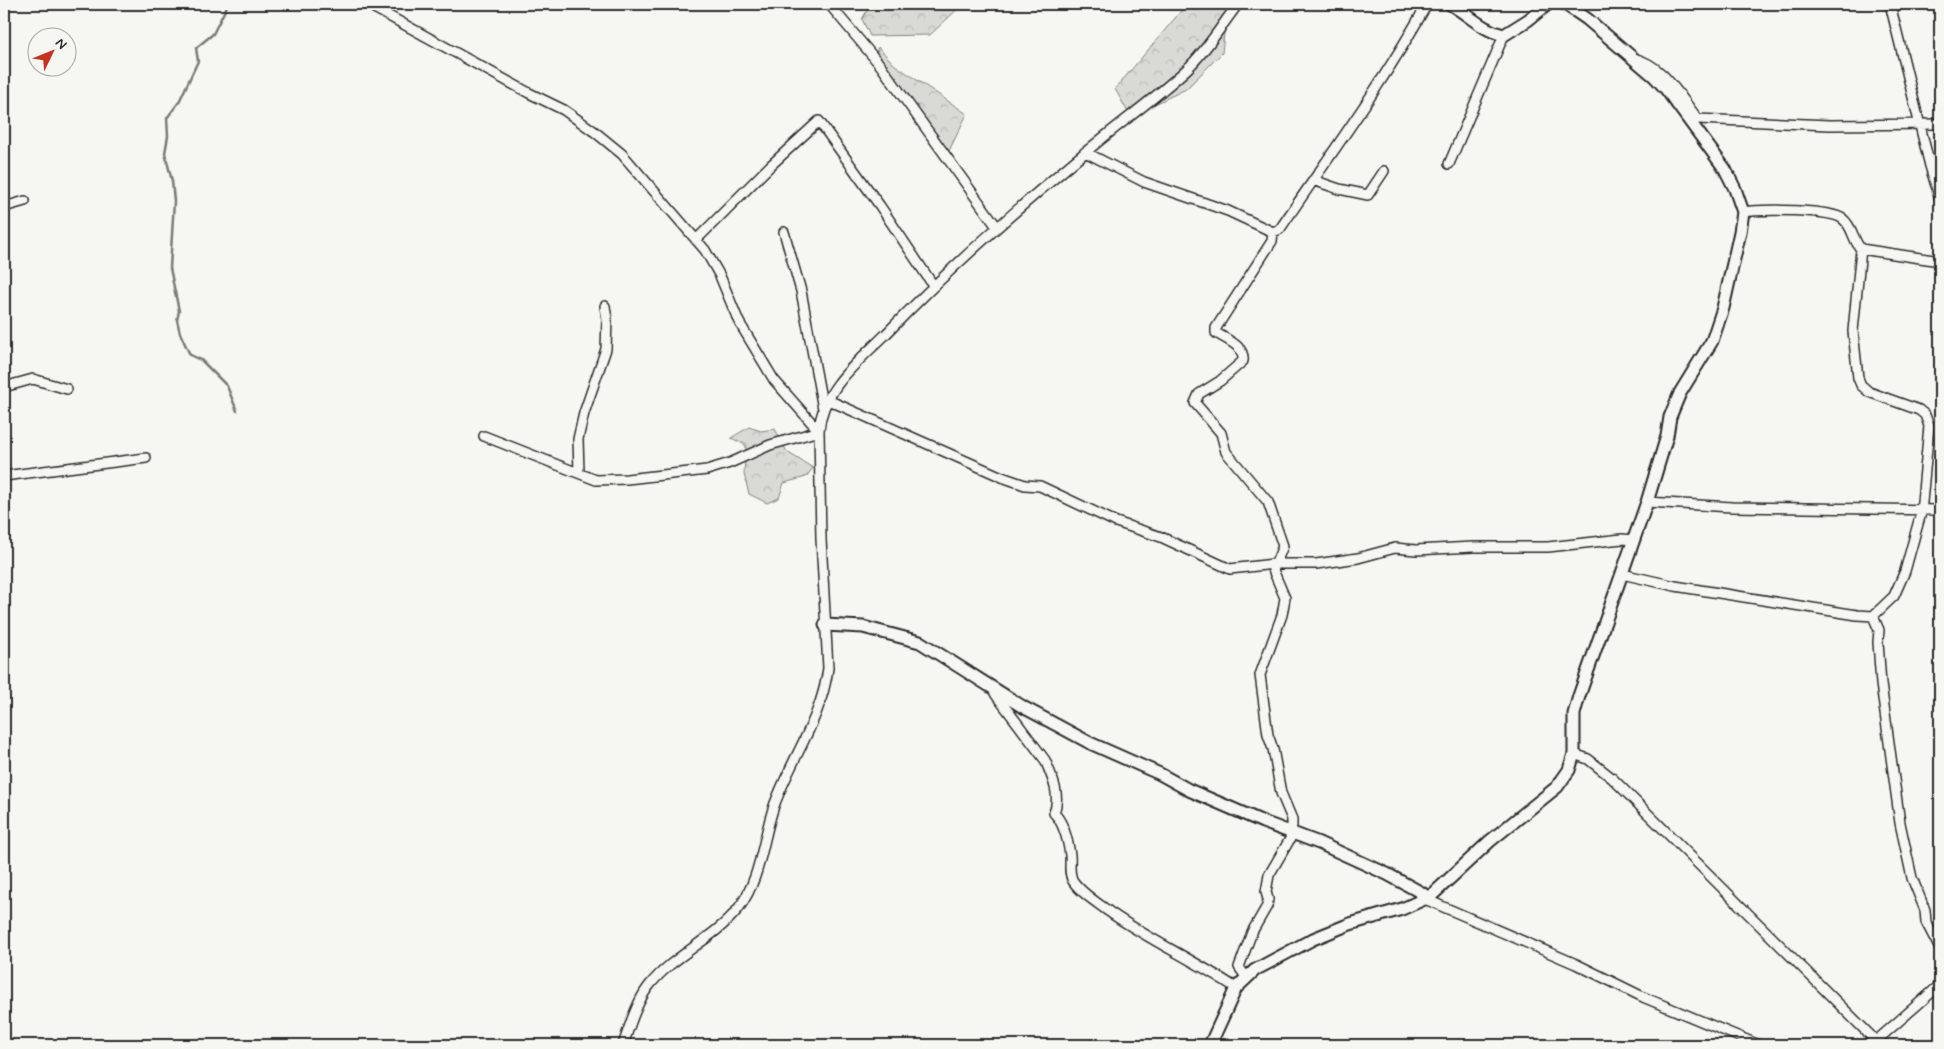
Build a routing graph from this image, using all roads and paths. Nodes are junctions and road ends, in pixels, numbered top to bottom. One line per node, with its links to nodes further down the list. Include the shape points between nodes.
1 (367, 4): 24 (street, via 564,110 596,132 622,154)
2 (829, 4): 21 (street, via 881,66)
3 (1238, 4): 13 (street, via 1186,70)
4 (1427, 4): 16 (street, via 1406,42)
5 (1450, 4): 9 (street, via 1485,28)
6 (1548, 4): 9 (street)
7 (1565, 4): 10 (street)
8 (1890, 4): 11 (street)
9 (1504, 35): 14 (street)
10 (1633, 58): 11 (street, via 1646,61 1666,76 1698,119 1829,125); 20 (street, via 1666,89 1725,169)
11 (1920, 124): 12 (street); 17 (street)
12 (1940, 124)
13 (1085, 152): 21 (street); 23 (street, via 1144,182 1228,210)
14 (1449, 164)
15 (1384, 171): 16 (street, via 1368,195)
16 (1313, 180): 23 (street, via 1280,229)
17 (1940, 199)
18 (25, 201): 19 (street)
19 (4, 207)
20 (1743, 212): 25 (street, via 1787,209 1843,219); 38 (street, via 1716,332 1675,404)
21 (998, 227): 27 (street)
22 (784, 232): 32 (street, via 801,291)
23 (1273, 232): 42 (street, via 1272,241 1216,328 1216,332 1238,347 1244,355 1243,361 1199,394 1195,402 1221,433 1226,452 1268,502 1283,546)
24 (696, 240): 27 (street, via 819,121); 33 (street, via 720,276 739,322 774,380)
25 (1861, 249): 26 (street); 39 (street, via 1853,331 1858,378 1869,392 1919,410 1927,419)
26 (1940, 261)
27 (933, 285): 31 (street, via 855,363)
28 (605, 306): 36 (street, via 606,349 578,439)
29 (4, 387): 30 (street, via 34,379)
30 (67, 389)
31 (828, 400): 32 (street); 42 (street, via 1002,477 1024,485 1040,486 1116,522 1161,537 1230,569)
32 (823, 412): 33 (street)
33 (819, 431): 36 (street, via 770,445 707,470 596,480); 45 (street)
34 (484, 436): 36 (street)
35 (146, 458): 37 (street)
36 (579, 472)
37 (4, 476)
38 (1647, 502): 39 (street, via 1732,507); 41 (street)
39 (1921, 509): 40 (street); 44 (street, via 1905,571 1894,596)
40 (1940, 510)
41 (1634, 540): 42 (street, via 1548,547 1395,548 1316,564); 43 (street)
42 (1274, 564): 48 (street, via 1273,570 1285,598 1260,675 1268,735 1281,793 1292,819)
43 (1622, 574): 44 (street, via 1675,586); 47 (street, via 1574,714)
44 (1873, 616): 50 (street, via 1879,630 1880,684 1900,823 1912,878 1925,910 1926,922)
45 (825, 625): 46 (street, via 862,627 920,642); 55 (street, via 828,668 823,695 815,720 774,807 752,887 730,918 671,964 648,987)
46 (992, 686): 48 (street, via 1023,707 1090,743 1189,790); 53 (street, via 1048,767 1057,795 1054,813 1064,829 1073,881 1130,927)
47 (1574, 754): 49 (street, via 1569,770 1557,787 1490,841); 54 (street, via 1588,759 1612,778)
48 (1291, 831): 49 (street, via 1410,886 1422,893); 51 (street, via 1290,839 1269,875 1267,906 1252,932 1239,967)
49 (1425, 900): 51 (street, via 1350,924 1265,963); 57 (street, via 1576,964 1642,997)
50 (1940, 949)
51 (1246, 977): 53 (street)
52 (1940, 986): 54 (street)
53 (1236, 988): 56 (street)
54 (1878, 1043)
55 (623, 1045)
56 (1210, 1045)
57 (1759, 1045)

